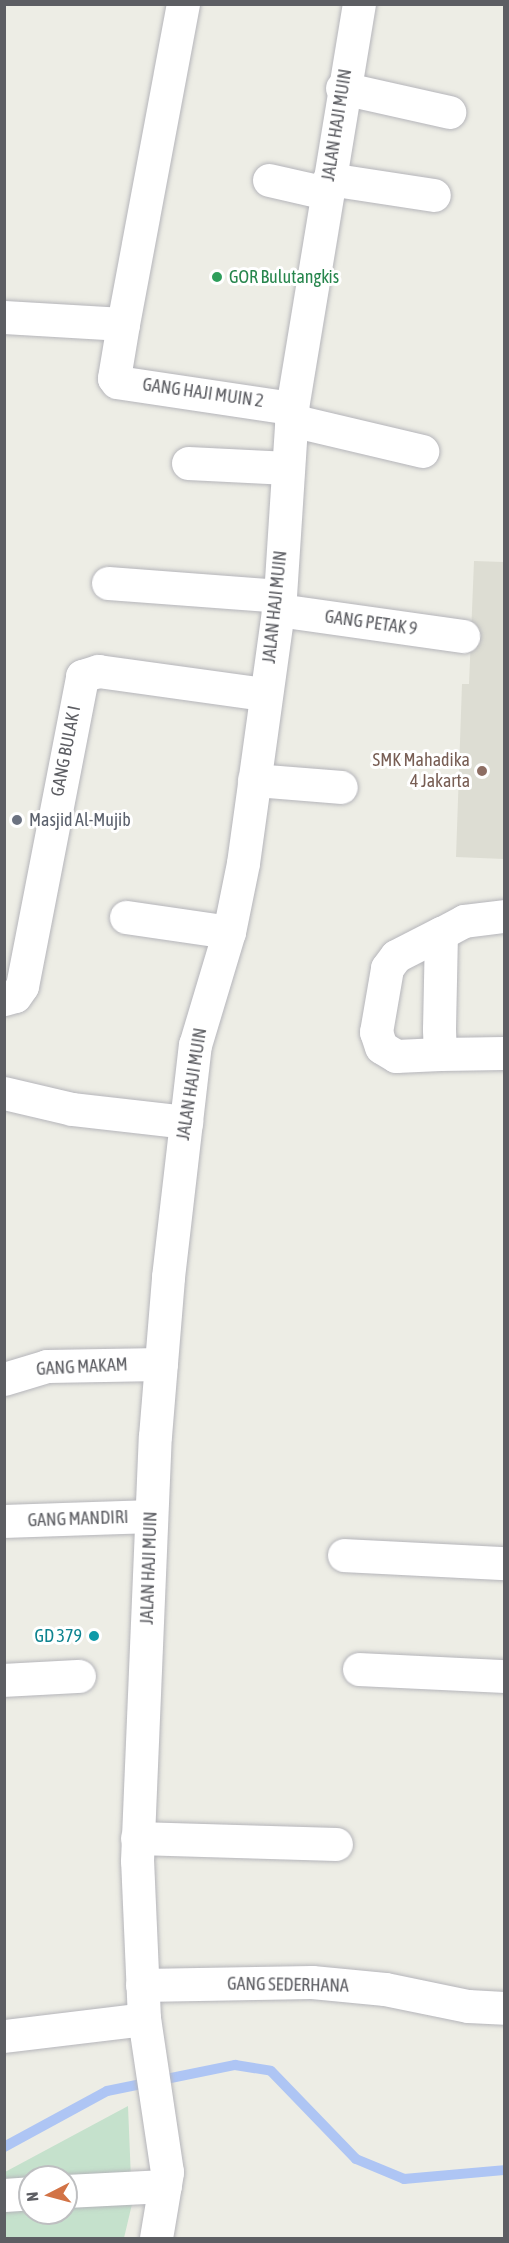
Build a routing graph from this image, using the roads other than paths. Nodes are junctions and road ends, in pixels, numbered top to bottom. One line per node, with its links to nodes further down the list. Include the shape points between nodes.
1 (183, 4): 9 (street)
2 (359, 4): 3 (street, JALAN HAJI MUIN)
3 (342, 88): 4 (street); 6 (street, JALAN HAJI MUIN)
4 (449, 112)
5 (269, 180): 6 (street)
6 (328, 186): 7 (street); 10 (street, JALAN HAJI MUIN)
7 (434, 195)
8 (4, 317): 9 (street, via 26,322)
9 (123, 324): 10 (street, GANG HAJI MUIN 2, via 116,379)
10 (292, 414): 11 (street, GANG HAJI MUIN 2); 13 (street, JALAN HAJI MUIN)
11 (422, 451)
12 (188, 463): 13 (street)
13 (288, 468): 15 (street, JALAN HAJI MUIN)
14 (108, 583): 15 (street, GANG PETAK 9)
15 (279, 603): 16 (street, GANG PETAK 9); 17 (street, JALAN HAJI MUIN)
16 (463, 636)
17 (264, 694): 18 (street, JALAN HAJI MUIN); 24 (street, GANG BULAK I, via 98,671 82,676 22,986 15,996)
18 (254, 780): 19 (street); 22 (street, JALAN HAJI MUIN)
19 (341, 787)
20 (504, 916): 23 (street, via 464,921)
21 (126, 917): 22 (street)
22 (230, 932): 28 (street, JALAN HAJI MUIN, via 195,1045)
23 (441, 933): 26 (street); 26 (street, via 396,956 387,968 376,1032 381,1047 396,1056)
24 (4, 999)
25 (504, 1053): 26 (street)
26 (440, 1054)
27 (4, 1093): 28 (street, via 72,1109)
28 (186, 1122): 29 (street, JALAN HAJI MUIN)
29 (161, 1364): 30 (street, GANG MAKAM, via 47,1366); 31 (street, JALAN HAJI MUIN)
30 (4, 1379)
31 (152, 1516): 32 (street, GANG MANDIRI); 39 (street, JALAN HAJI MUIN)
32 (4, 1521)
33 (344, 1555): 34 (street)
34 (504, 1563)
35 (359, 1669): 37 (street)
36 (79, 1676): 38 (street)
37 (504, 1676)
38 (4, 1680)
39 (137, 1839): 40 (street); 41 (street, JALAN HAJI MUIN)
40 (336, 1844)
41 (142, 1985): 42 (street, GANG SEDERHANA, via 312,1982); 43 (street, JALAN HAJI MUIN)
42 (504, 2008)
43 (144, 2019): 44 (street); 45 (street, JALAN HAJI MUIN, via 165,2155)
44 (4, 2036)
45 (165, 2186): 46 (street); 47 (street, JALAN HAJI MUIN)
46 (78, 2190)
47 (156, 2238)

